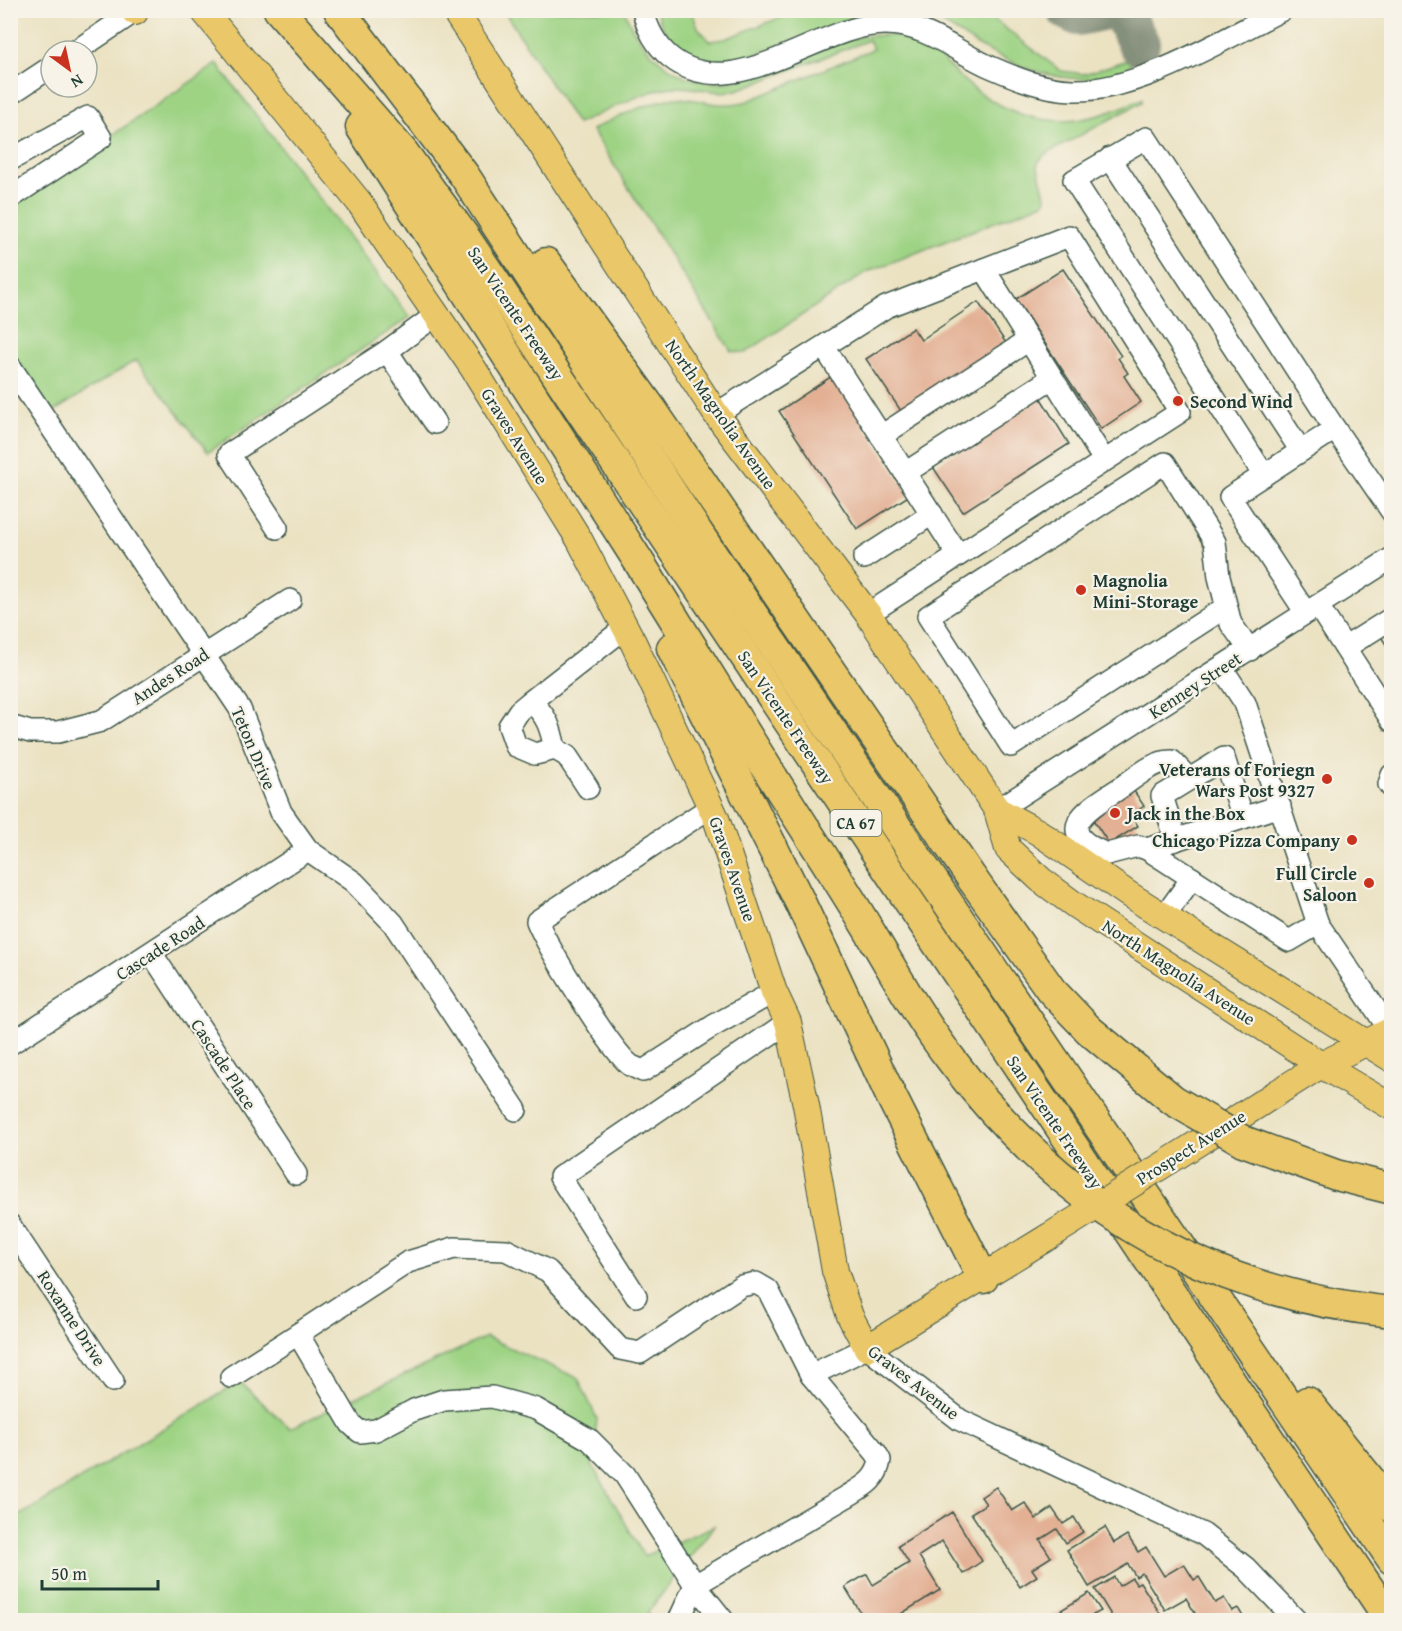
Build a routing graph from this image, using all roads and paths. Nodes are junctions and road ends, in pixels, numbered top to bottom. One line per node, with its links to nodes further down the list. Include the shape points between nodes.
1 (203, 10): 16 (main road, Graves Avenue, via 358,202)
2 (279, 10): 8 (highway, San Vicente Freeway / CA 67)
3 (454, 10): 22 (main road, North Magnolia Avenue)
4 (644, 10): 5 (street, via 652,35 665,52 682,64 705,72 743,70 850,30 888,24 933,35 1012,77 1072,90 1106,87 1146,75)
5 (1282, 10)
6 (136, 11): 9 (street)
7 (339, 11): 75 (highway, San Vicente Freeway / CA 67, via 464,175 709,550); 77 (highway, bridge, via 511,215 652,410 1051,990 1089,1030 1173,1100 1243,1141 1336,1175)
8 (304, 38): 36 (highway); 93 (highway, San Vicente Freeway / CA 67, via 403,152 466,239)
9 (94, 39)
10 (39, 75): 11 (street)
11 (10, 94)
12 (1110, 158): 24 (street, via 1146,138); 26 (street); 29 (street, via 1074,180)
13 (10, 160): 14 (street, via 88,117 101,138)
14 (10, 198)
15 (984, 269): 17 (street); 18 (street, via 886,307); 27 (street, via 1069,236 1180,412)
16 (435, 315): 19 (street); 42 (main road, Graves Avenue, via 473,368 572,529)
17 (1029, 340): 21 (street); 25 (street)
18 (824, 347): 22 (street); 25 (street)
19 (387, 351): 23 (street); 32 (street, via 229,454)
20 (10, 366): 45 (street, Teton Drive)
21 (1052, 378): 27 (street); 28 (street)
22 (716, 414): 40 (main road, North Magnolia Avenue)
23 (435, 423)
24 (1335, 429): 26 (street); 30 (street)
25 (881, 436): 28 (street)
26 (1301, 451): 29 (street)
27 (1104, 460): 33 (street)
28 (905, 472): 31 (street)
29 (1264, 475): 39 (street, via 1230,496)
30 (1392, 512)
31 (932, 514): 33 (street); 34 (street)
32 (278, 528)
33 (958, 555): 40 (street)
34 (864, 558)
35 (1392, 558): 39 (street, Kenney Street)
36 (639, 562): 79 (highway, via 648,601); 81 (highway, bridge, via 912,1004 953,1062 1028,1148 1131,1229 1207,1268 1276,1292)
37 (290, 600): 45 (street, Andes Road)
38 (1226, 607): 38 (street, via 1215,542 1165,463 928,616 1011,746); 44 (street, via 1231,624)
39 (1312, 609): 43 (street); 44 (street, Kenney Street)
40 (868, 614): 57 (main road, North Magnolia Avenue)
41 (1392, 618): 43 (street)
42 (626, 627): 47 (street); 56 (main road, Graves Avenue)
43 (1346, 646): 48 (street)
44 (1250, 650): 46 (street, Kenney Street)
45 (205, 654): 49 (street, Andes Road, via 101,721 71,730 44,732); 61 (street, Teton Drive, via 240,709 281,812)
46 (1222, 668): 55 (street, via 1245,702); 57 (street, Kenney Street)
47 (530, 702): 50 (street, via 542,711); 50 (street, via 509,726 516,746 535,754)
48 (1392, 721)
49 (10, 726)
50 (555, 749): 53 (street, via 567,756)
51 (1392, 775): 54 (street)
52 (1189, 779): 58 (street, via 1224,758); 59 (street, via 1162,796); 60 (street, via 1172,761 1158,763 1089,808 1079,819 1078,834 1103,852 1117,853 1138,846)
53 (588, 788)
54 (1392, 788)
55 (1280, 806): 58 (street); 64 (street)
56 (711, 807): 66 (main road, Graves Avenue); 66 (street, via 537,921 544,939 609,1039 630,1065 643,1071)
57 (998, 810): 63 (main road, North Magnolia Avenue, via 1038,832); 72 (main road, North Magnolia Avenue, via 1008,849 1041,880)
58 (1243, 818): 59 (street)
59 (1176, 840): 60 (street)
60 (1148, 849): 62 (street)
61 (308, 850): 65 (street, Cascade Road); 74 (street, Teton Drive, via 354,882 393,922)
62 (1191, 878): 63 (street); 64 (street, via 1289,940)
63 (1164, 917): 69 (main road, North Magnolia Avenue)
64 (1318, 924): 68 (street)
65 (152, 954): 70 (street, Cascade Road); 76 (street, Cascade Place)
66 (774, 992): 67 (main road, Graves Avenue)
67 (788, 1022): 80 (street, via 560,1177); 83 (main road, Graves Avenue, via 835,1271 850,1316)
68 (1389, 1023): 69 (main road, Prospect Avenue)
69 (1364, 1042): 71 (main road, North Magnolia Avenue); 72 (main road, Prospect Avenue)
70 (10, 1044)
71 (1392, 1059)
72 (1321, 1065): 73 (main road, North Magnolia Avenue); 79 (main road, Prospect Avenue, bridge)
73 (1392, 1107)
74 (516, 1110)
75 (1105, 1138): 87 (highway); 88 (highway, San Vicente Freeway / CA 67)
76 (296, 1174)
77 (1392, 1189)
78 (10, 1225): 86 (street, Roxanne Drive)
79 (983, 1278): 83 (main road, Prospect Avenue)
80 (636, 1296)
81 (1392, 1312)
82 (298, 1334): 84 (street, via 408,1262 454,1248 506,1250 548,1271 621,1349 640,1353 741,1286 756,1283 768,1290); 85 (street); 89 (street, via 351,1424 360,1432 376,1430 444,1400 492,1397 536,1409 590,1440 625,1476)
83 (867, 1348): 84 (street); 92 (street, Graves Avenue, via 960,1420 1203,1534 1245,1568)
84 (811, 1376): 89 (street, via 876,1453 880,1460 875,1476)
85 (231, 1377)
86 (113, 1381)
87 (1392, 1508)
88 (1392, 1558)
89 (695, 1585): 90 (street); 91 (street)
90 (679, 1620)
91 (723, 1620)
92 (1294, 1620)
93 (1390, 1620)

